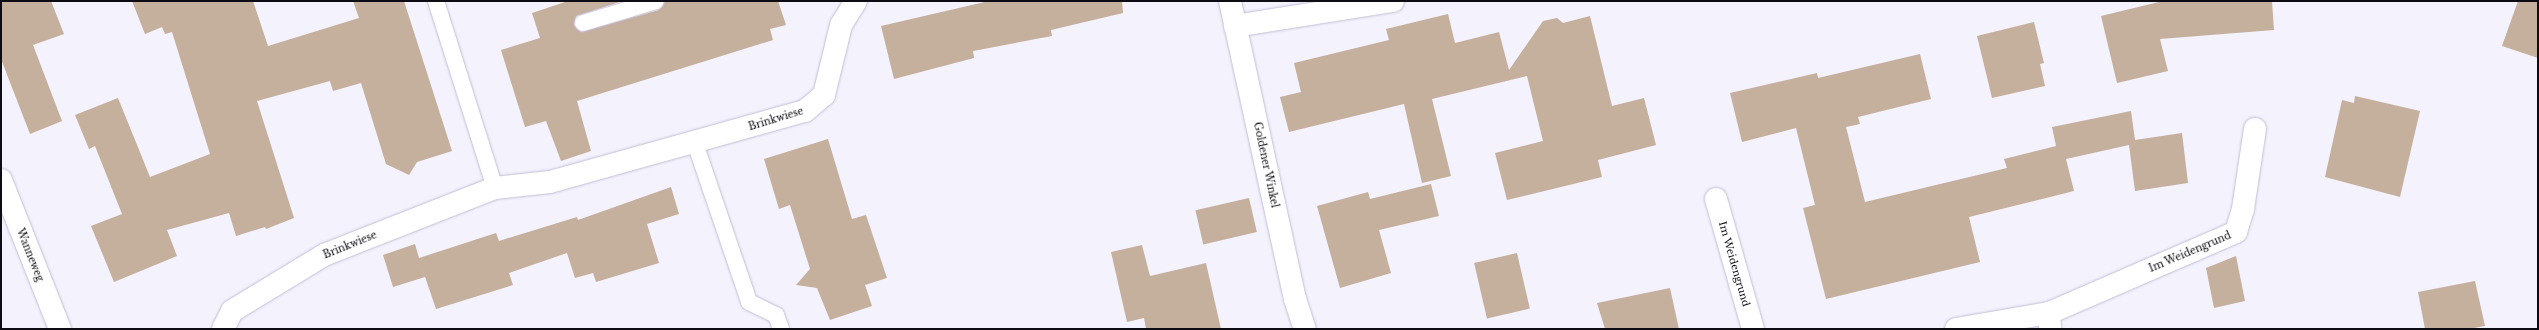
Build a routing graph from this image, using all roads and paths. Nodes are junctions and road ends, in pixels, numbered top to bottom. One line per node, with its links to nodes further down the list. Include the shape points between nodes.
1 (436, 1): 11 (lane)
2 (656, 1): 6 (lane)
3 (856, 1): 9 (street, Brinkwiese, via 841,25 824,95 805,111)
4 (1230, 1): 7 (street, Goldener Winkel)
5 (1392, 1): 7 (street)
6 (583, 23)
7 (1235, 26): 17 (street, Goldener Winkel, via 1295,299)
8 (2255, 129): 13 (street, Im Weidengrund, via 2243,209 2236,232)
9 (695, 144): 11 (street, Brinkwiese, via 550,182); 16 (lane, via 749,302 776,316)
10 (1, 180): 14 (street, Wanneweg)
11 (495, 188): 15 (street, Brinkwiese, via 324,255 232,311)
12 (1716, 199): 18 (street, Im Weidengrund)
13 (2050, 321): 19 (street, Im Weidengrund)
14 (60, 329)
15 (222, 329)
16 (781, 329)
17 (1304, 329)
18 (1752, 329)
19 (1956, 329)

